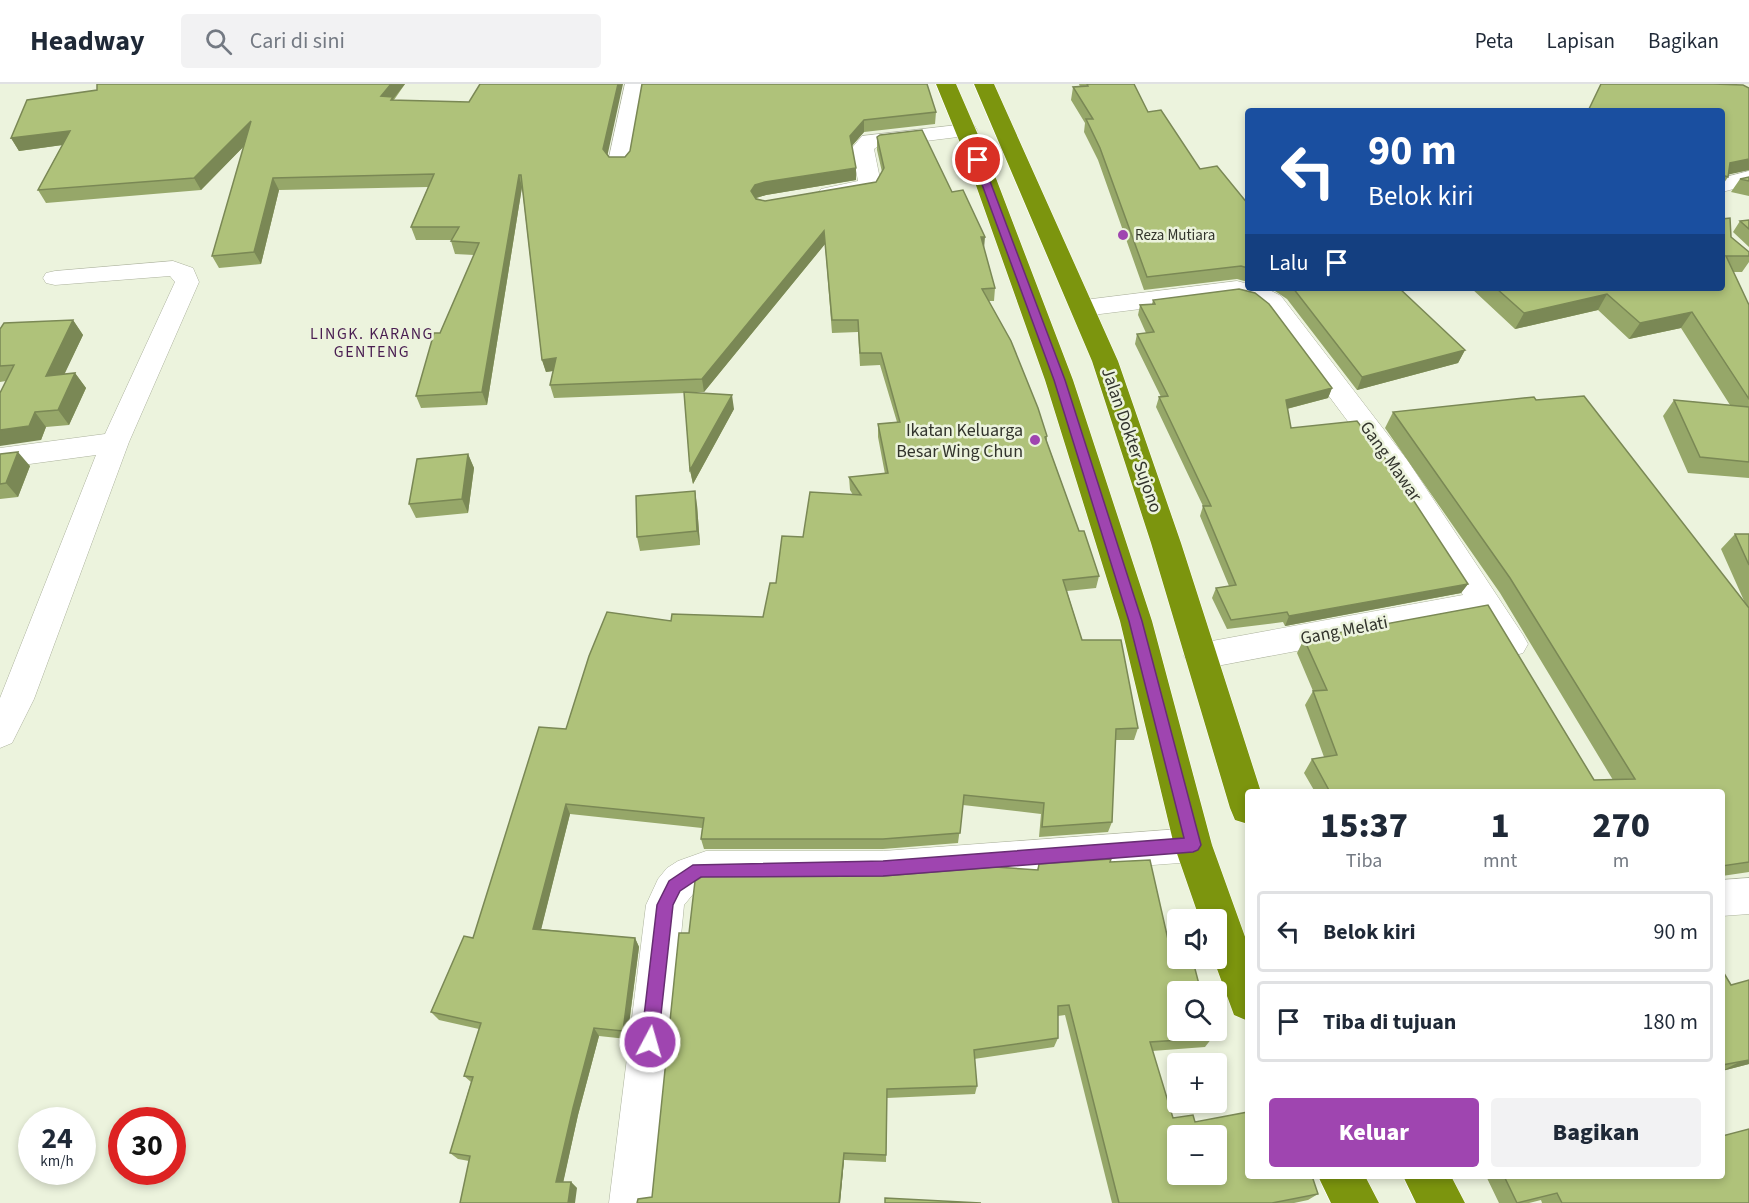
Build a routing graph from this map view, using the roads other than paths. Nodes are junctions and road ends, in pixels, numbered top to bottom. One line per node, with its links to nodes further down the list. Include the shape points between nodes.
1 (635, 84): 7 (street)
2 (946, 84): 4 (highway)
3 (984, 84): 5 (highway, Jalan Dokter Sujono)
4 (966, 130): 6 (highway); 10 (street, via 870,141 863,148 871,181 868,186)
5 (1017, 155): 6 (highway); 12 (highway, Jalan Dokter Sujono)
6 (978, 160): 20 (highway, via 1059,380 1136,621)
7 (620, 162)
8 (1749, 178): 9 (street)
9 (1725, 184)
10 (812, 197)
11 (55, 278): 13 (street, via 173,268 186,276 186,285)
12 (1084, 308): 15 (street, Gang Mawar, via 1237,289 1268,299 1398,468); 16 (highway, Jalan Dokter Sujono, via 1136,450)
13 (115, 442): 14 (street); 18 (street, via 17,699)
14 (0, 458)
15 (1487, 603): 16 (street, Gang Melati); 17 (street, Gang Mawar)
16 (1201, 656): 19 (highway, Jalan Dokter Sujono)
17 (1523, 664)
18 (0, 733)
19 (1245, 798)
20 (1193, 845): 23 (highway); 26 (street, via 883,868 706,868 686,876 674,886 665,905)
21 (1749, 896): 22 (street)
22 (1725, 898)
23 (1245, 992)
24 (1342, 1179): 27 (highway)
25 (1427, 1179): 28 (highway)
26 (632, 1203)
27 (1356, 1203)
28 (1442, 1203)

